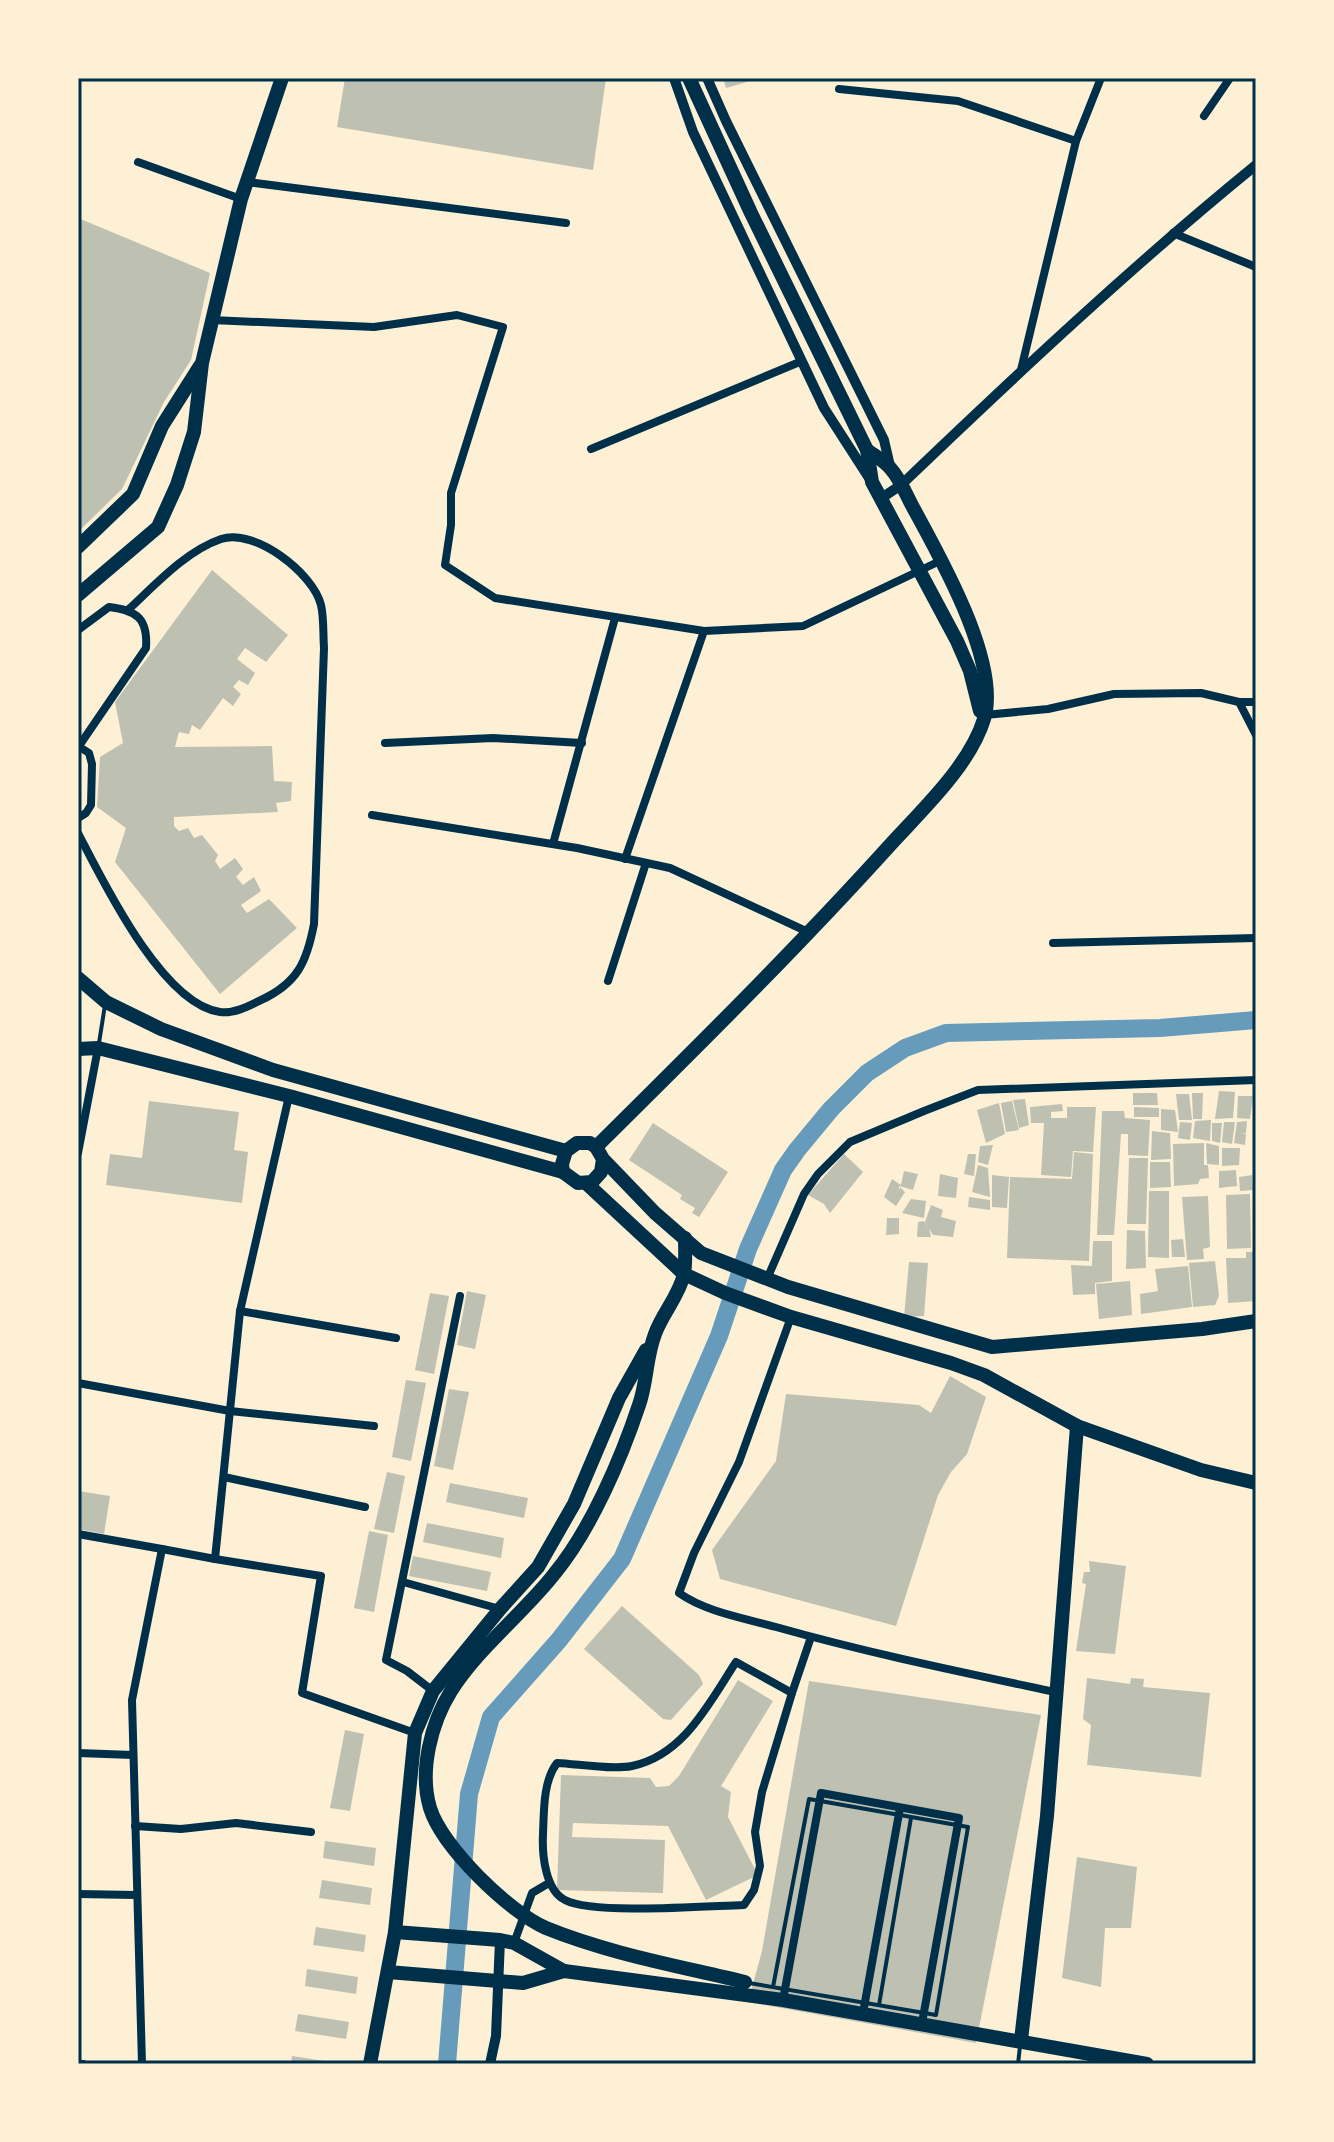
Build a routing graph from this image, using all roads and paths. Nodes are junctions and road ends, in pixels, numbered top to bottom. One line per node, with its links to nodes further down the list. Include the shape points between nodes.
1 (282, 78): 12 (main road)
2 (674, 78): 18 (street, via 693,132)
3 (689, 78): 22 (main road)
4 (707, 78): 23 (street, via 884,440)
5 (1101, 78): 9 (street)
6 (1230, 78): 8 (street)
7 (839, 89): 9 (street, via 958,101)
8 (1204, 116)
9 (1076, 141): 20 (street)
10 (138, 162): 13 (street)
11 (1256, 165): 15 (street)
12 (247, 182): 13 (main road); 14 (street)
13 (241, 199): 17 (main road)
14 (566, 223)
15 (1173, 233): 16 (street); 20 (street)
16 (1256, 267)
17 (211, 320): 19 (main road); 32 (street, via 374,327 457,315 503,327 451,493 445,565 495,598)
18 (802, 361): 21 (street); 24 (street, via 824,408)
19 (202, 363): 27 (main road, via 162,426 133,494); 30 (main road, via 194,432 158,527)
20 (1021, 370): 25 (street)
21 (591, 449)
22 (867, 450): 23 (main road); 24 (main road)
23 (891, 468): 25 (main road)
24 (872, 482): 26 (main road)
25 (901, 485): 26 (street); 28 (main road)
26 (880, 499): 29 (main road)
27 (78, 547)
28 (942, 560): 29 (street); 37 (main road, via 980,652 986,678)
29 (920, 569): 34 (street, via 803,626); 37 (main road, via 970,671)
30 (78, 595)
31 (129, 609): 33 (street, via 109,607); 41 (street, via 147,632 146,648); 44 (street, via 184,560 223,538 251,539 297,567 321,603 314,924 307,958 280,992 241,1010 222,1013 203,1006 178,989 146,953)
32 (615, 618): 34 (street); 40 (street)
33 (78, 630)
34 (704, 631): 46 (street)
35 (1239, 702): 36 (street); 37 (street, via 1201,693 1114,694); 38 (street)
36 (1256, 702)
37 (984, 719): 48 (main road, via 945,784)
38 (1256, 735)
39 (385, 743): 40 (street, via 493,738)
40 (582, 743): 45 (street)
41 (79, 746): 43 (street, via 89,753 92,764 91,805)
42 (372, 815): 45 (street)
43 (78, 818)
44 (78, 833)
45 (553, 844): 46 (street)
46 (625, 859): 47 (street)
47 (646, 863): 48 (street, via 670,868); 52 (street)
48 (808, 932): 60 (main road)
49 (1256, 938): 50 (street)
50 (1053, 943)
51 (78, 978): 53 (main road)
52 (608, 981)
53 (106, 1002): 54 (lane); 58 (main road, via 161,1029 273,1070)
54 (98, 1048): 55 (main road); 57 (main road); 59 (street)
55 (78, 1049)
56 (1256, 1080): 65 (street, via 978,1090 924,1111 850,1142 818,1174)
57 (289, 1096): 61 (main road); 67 (street)
58 (566, 1151): 60 (main road, via 584,1142); 61 (main road)
59 (78, 1153)
60 (600, 1153): 62 (main road, via 601,1172); 63 (main road)
61 (563, 1172): 62 (main road, via 572,1181)
62 (586, 1183): 64 (main road)
63 (685, 1238): 64 (main road); 65 (main road, via 701,1253)
64 (684, 1274): 68 (main road); 70 (main road)
65 (767, 1279): 72 (main road)
66 (460, 1296): 84 (street)
67 (240, 1311): 71 (street); 75 (street)
68 (784, 1315): 73 (main road); 86 (street, via 739,1462 679,1593 723,1612)
69 (1256, 1321): 72 (main road)
70 (654, 1335): 85 (main road, via 619,1398 574,1504 538,1567); 105 (main road, via 640,1404 584,1528 556,1572 450,1691 431,1736 426,1771 430,1808 478,1876 544,1927 612,1950)
71 (396, 1338)
72 (992, 1347): 73 (main road)
73 (984, 1375): 77 (main road)
74 (78, 1383): 75 (street)
75 (230, 1411): 76 (street); 78 (street)
76 (374, 1426)
77 (1077, 1426): 79 (main road, via 1201,1470); 88 (main road)
78 (224, 1477): 80 (street); 83 (street)
79 (1256, 1483)
80 (365, 1507)
81 (78, 1534): 82 (street)
82 (162, 1549): 83 (street); 92 (street, via 132,1700)
83 (215, 1559): 90 (street, via 321,1576 302,1693)
84 (403, 1582): 85 (street); 87 (street, via 386,1660)
85 (500, 1609): 87 (main road)
86 (811, 1637): 88 (street); 89 (street)
87 (433, 1691): 90 (main road)
88 (1055, 1692): 111 (main road, via 1047,1816)
89 (792, 1693): 97 (street, via 736,1662 690,1730 664,1754 631,1767 557,1763 549,1774 542,1837); 97 (street, via 762,1792 755,1832 760,1866 744,1905 590,1906 564,1900)
90 (415, 1733): 100 (main road)
91 (78, 1753): 92 (street)
92 (133, 1755): 95 (street)
93 (900, 1808): 107 (street, via 821,1793); 109 (street); 110 (street, via 959,1818)
94 (911, 1818): 106 (lane, via 809,1799); 108 (lane); 108 (lane, via 968,1827 939,1999 936,2015)
95 (135, 1826): 96 (street, via 181,1829 236,1823); 99 (street)
96 (311, 1832)
97 (549, 1883): 101 (street, via 532,1893)
98 (78, 1894): 99 (street)
99 (136, 1895): 112 (street)
100 (398, 1932): 101 (main road); 103 (main road)
101 (507, 1941): 102 (main road); 104 (street)
102 (564, 1971): 104 (main road, via 523,1983); 107 (main road)
103 (395, 1973): 104 (main road); 113 (main road)
104 (492, 1980): 114 (street, via 496,2036)
105 (745, 1982): 106 (lane)
106 (773, 1987): 108 (lane)
107 (783, 2000): 109 (main road)
108 (879, 2005)
109 (863, 2013): 110 (main road)
110 (922, 2023): 111 (main road)
111 (1021, 2040): 115 (lane); 116 (main road)
112 (142, 2064)
113 (370, 2064)
114 (490, 2064)
115 (1018, 2064)
116 (1147, 2064)

